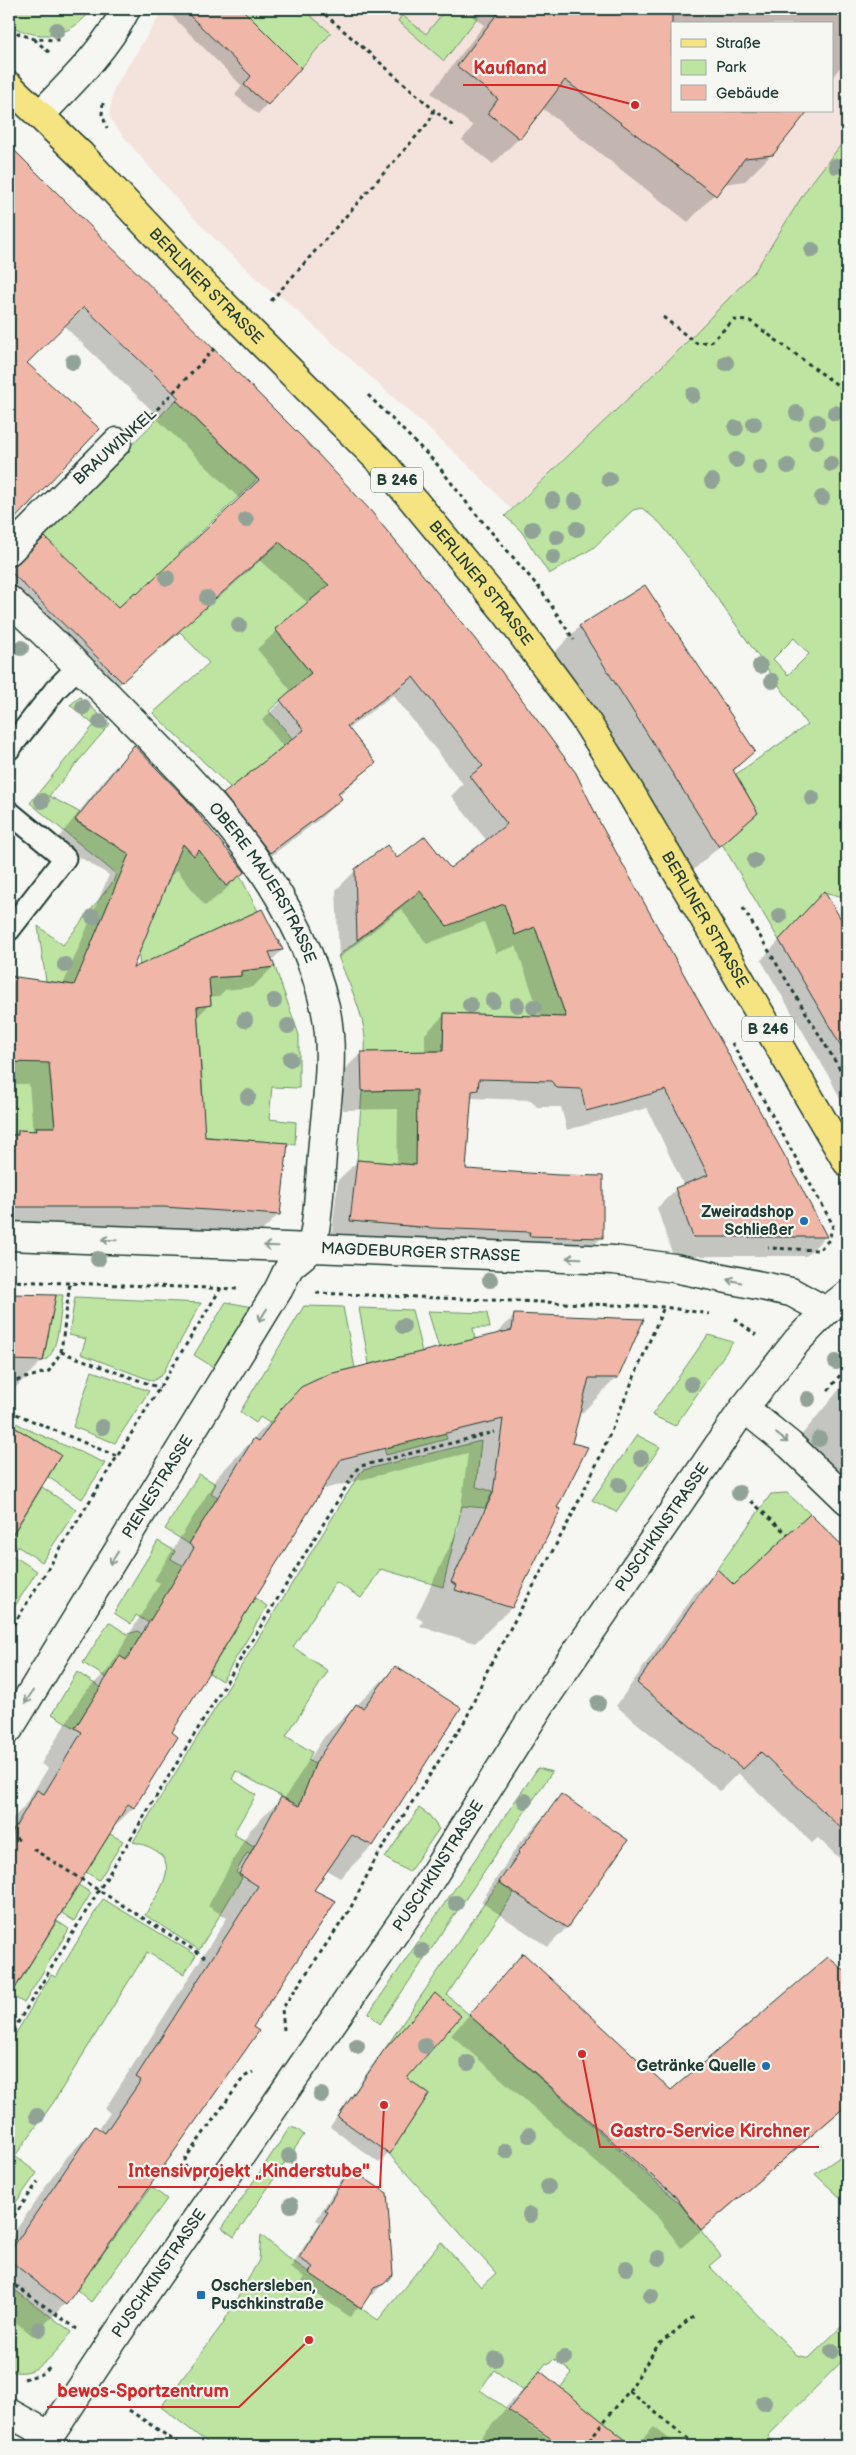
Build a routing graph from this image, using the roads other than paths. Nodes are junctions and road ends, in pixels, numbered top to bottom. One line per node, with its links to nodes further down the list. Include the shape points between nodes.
1 (126, 9): 3 (street, via 100,48)
2 (9, 86): 3 (main road, BERLINER STRASSE / B 246)
3 (40, 116): 11 (main road, BERLINER STRASSE / B 246, via 385,466 454,547 551,672 626,785)
4 (117, 442): 5 (street, BRAUWINKEL)
5 (9, 551)
6 (9, 600): 7 (street, OBERE MAUERSTRASSE)
7 (79, 666): 8 (lane, via 56,689); 13 (street, OBERE MAUERSTRASSE, via 189,778 246,844 297,930 316,975 326,1008 328,1093)
8 (9, 749)
9 (9, 812): 10 (lane, via 65,858)
10 (9, 930)
11 (847, 1162)
12 (9, 1236): 13 (street, MAGDEBURGER STRASSE, one-way to 12)
13 (310, 1248): 15 (street, MAGDEBURGER STRASSE, one-way to 13, via 791,1292 674,1268 614,1260); 18 (street, PIENESTRASSE, one-way to 18, via 290,1267)
14 (847, 1295): 15 (street, PUSCHKINSTRASSE)
15 (826, 1311): 16 (street, PUSCHKINSTRASSE, via 784,1356)
16 (744, 1408): 17 (street, one-way to 17, via 790,1445); 20 (street, PUSCHKINSTRASSE, via 541,1704 424,1890)
17 (847, 1500)
18 (9, 1730)
19 (9, 2413): 20 (street)
20 (46, 2441)

